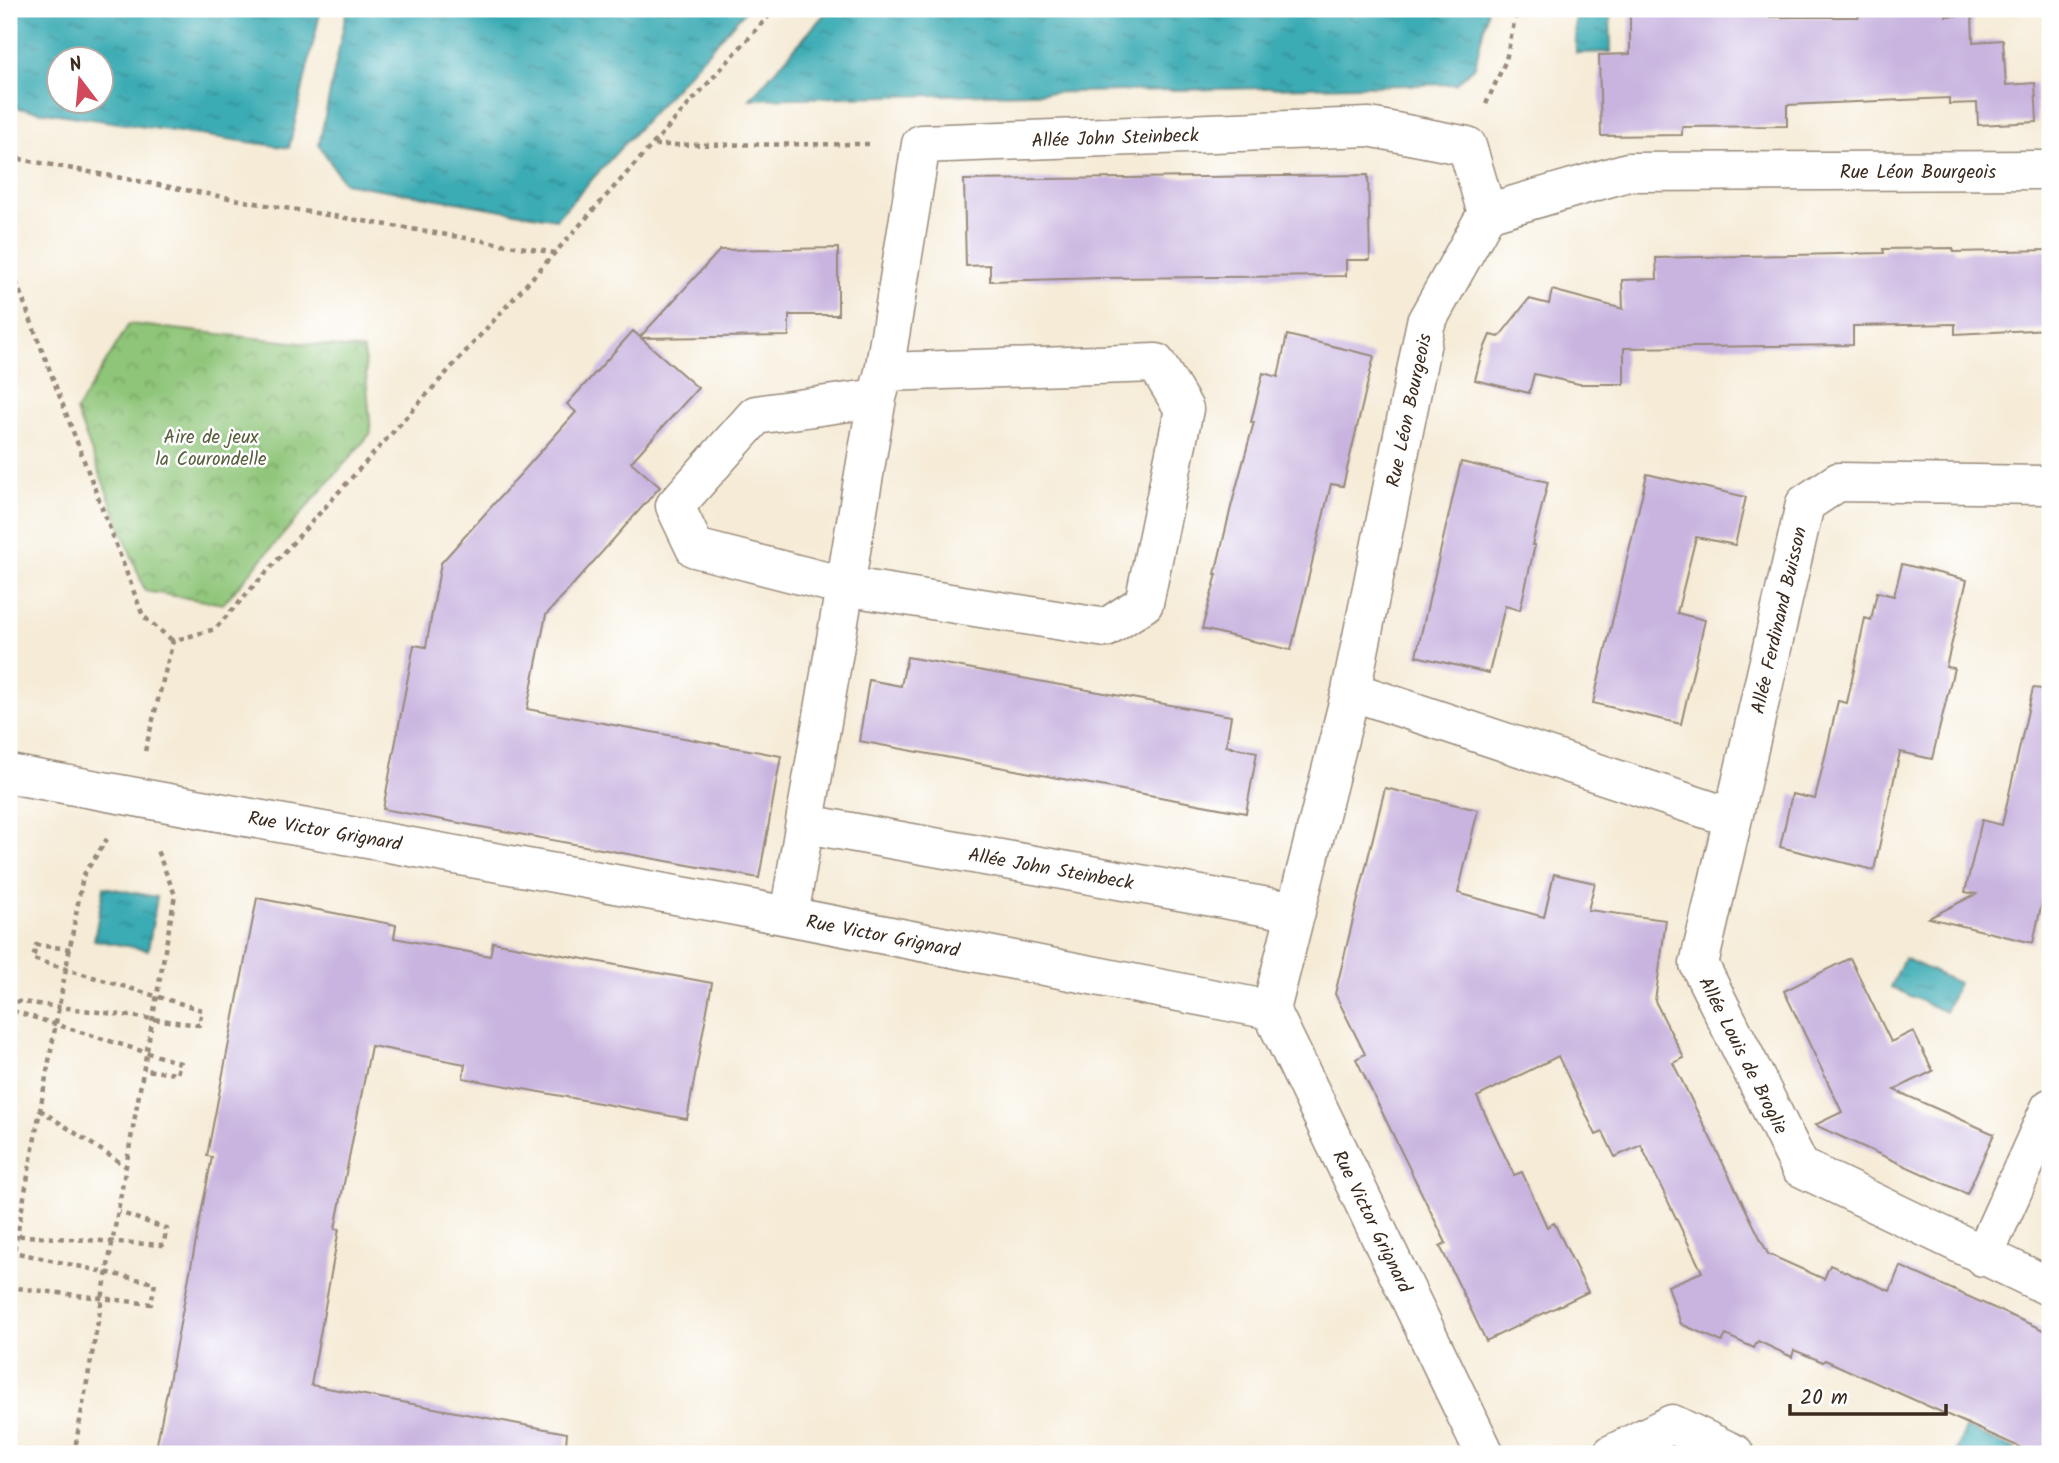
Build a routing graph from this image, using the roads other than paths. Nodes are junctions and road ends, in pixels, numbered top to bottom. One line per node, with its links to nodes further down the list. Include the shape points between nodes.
1 (2050, 170): 2 (street, Rue Léon Bourgeois, via 1628,172)
2 (1488, 213): 3 (street, Allée John Steinbeck, via 1467,146 1369,127 921,144); 6 (street, Rue Léon Bourgeois, via 1426,322)
3 (881, 385): 5 (street); 5 (street, via 756,415 675,506 695,548); 5 (street, via 1156,363 1184,409 1144,603 1106,628)
4 (2050, 485): 8 (street, Allée Ferdinand Buisson, via 1838,482 1805,504)
5 (844, 586): 9 (street)
6 (1351, 691): 8 (street); 10 (street, Rue Léon Bourgeois)
7 (9, 774): 11 (street, Rue Victor Grignard)
8 (1733, 818): 14 (street, Allée Louis de Broglie, via 1699,964 1800,1167)
9 (806, 824): 10 (street, Allée John Steinbeck); 11 (street)
10 (1296, 912): 12 (street, Rue Léon Bourgeois)
11 (789, 916): 12 (street, Rue Victor Grignard)
12 (1271, 1010): 16 (street, Rue Victor Grignard)
13 (2050, 1108): 14 (street)
14 (1983, 1256): 15 (street, Allée Louis de Broglie)
15 (2050, 1287)
16 (1485, 1454)
17 (1612, 1454): 18 (street, via 1672,1424)
18 (1735, 1454)

